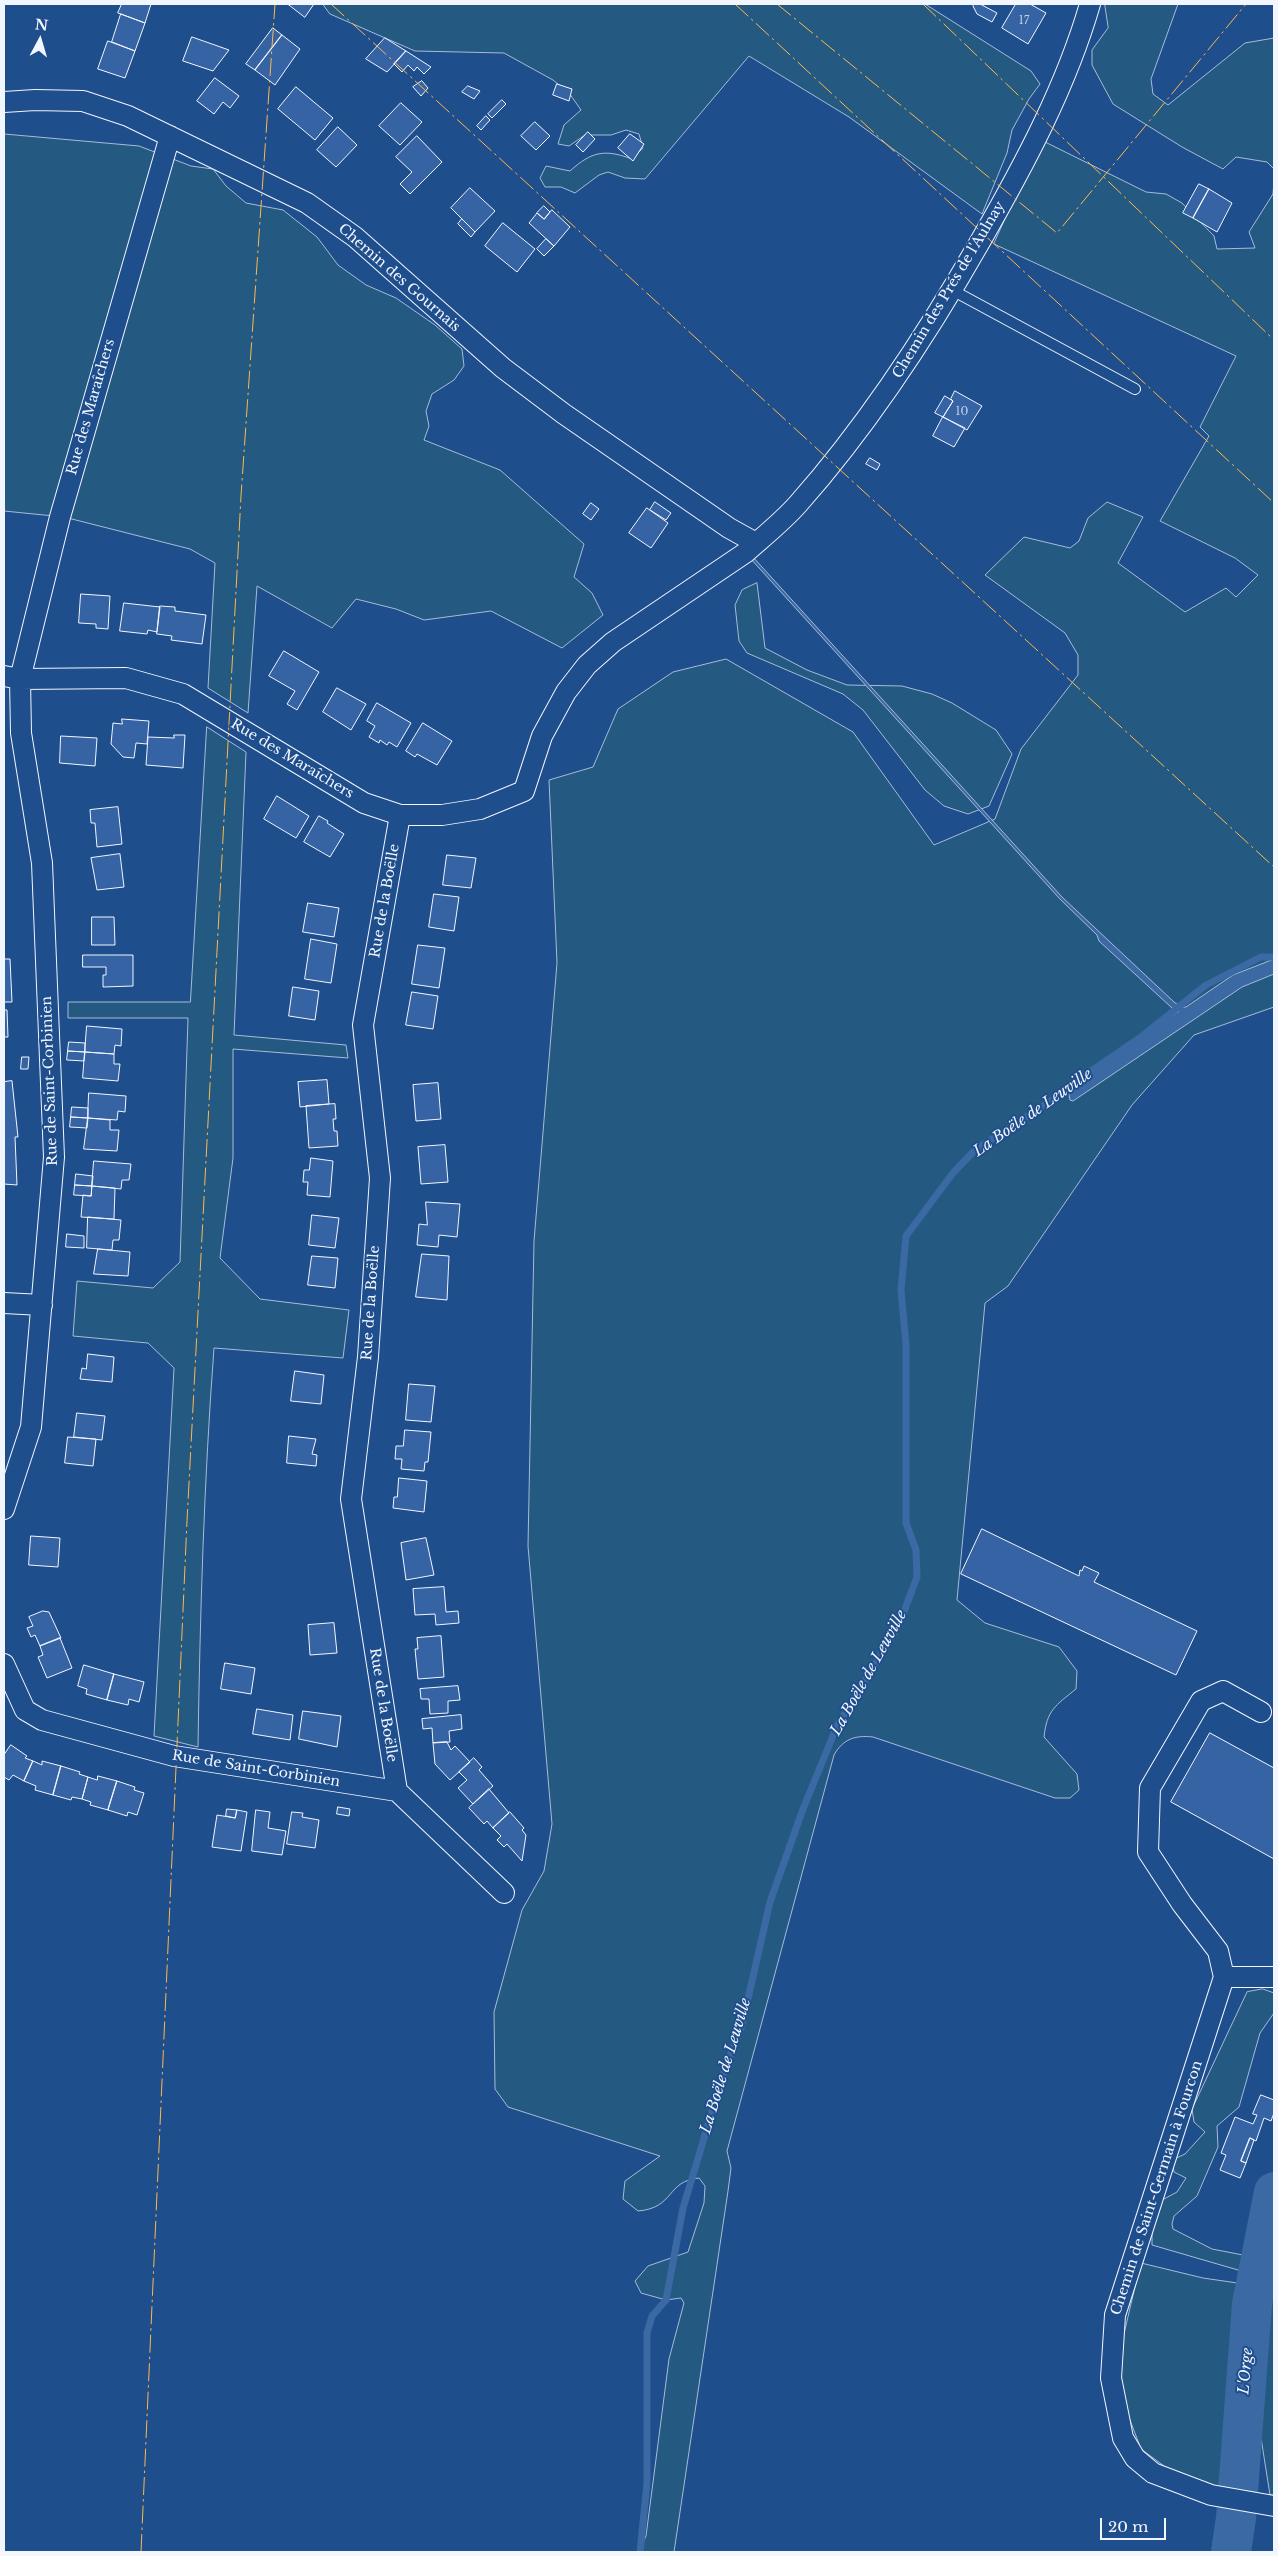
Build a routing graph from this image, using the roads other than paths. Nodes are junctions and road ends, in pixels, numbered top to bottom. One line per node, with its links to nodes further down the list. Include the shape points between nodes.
1 (1090, 4): 4 (street, Chemin des Prés de l'Aulnay, via 1059,90 1019,174)
2 (4, 102): 3 (street, Chemin des Gournais, via 83,101 128,116)
3 (170, 136): 6 (street, Chemin des Gournais, via 307,204 355,237 510,374); 7 (street, Rue des Maraîchers)
4 (952, 290): 5 (lane); 6 (street, Chemin des Prés de l'Aulnay, via 876,407 797,504)
5 (1135, 389)
6 (756, 544): 8 (street, Chemin des Prés de l'Aulnay, via 613,642 588,665 566,692 542,736 524,791)
7 (12, 678): 9 (street, Rue des Maraîchers, via 126,678 184,694 364,803); 11 (street, Rue de Saint-Corbinien, via 42,863 54,1157)
8 (480, 808): 9 (street, Rue des Maraîchers, via 442,815)
9 (400, 815): 15 (street, Rue de la Boëlle, via 363,1025 380,1178 368,1357 351,1500)
10 (4, 1303): 11 (street)
11 (42, 1305): 12 (street, Rue de Saint-Corbinien, via 31,1428)
12 (4, 1509)
13 (4, 1664): 15 (street, Rue de Saint-Corbinien, via 25,1710 42,1720 174,1756)
14 (1262, 1712): 17 (street, via 1223,1691 1201,1700 1150,1788 1148,1852 1218,1951)
15 (397, 1791): 16 (street)
16 (504, 1892)
17 (1224, 1977): 18 (street); 19 (street, Chemin de Saint-Germain à Fourcon, via 1115,2315 1111,2378 1123,2438 1135,2458 1153,2473 1210,2495)
18 (1274, 1977)
19 (1271, 2506)

